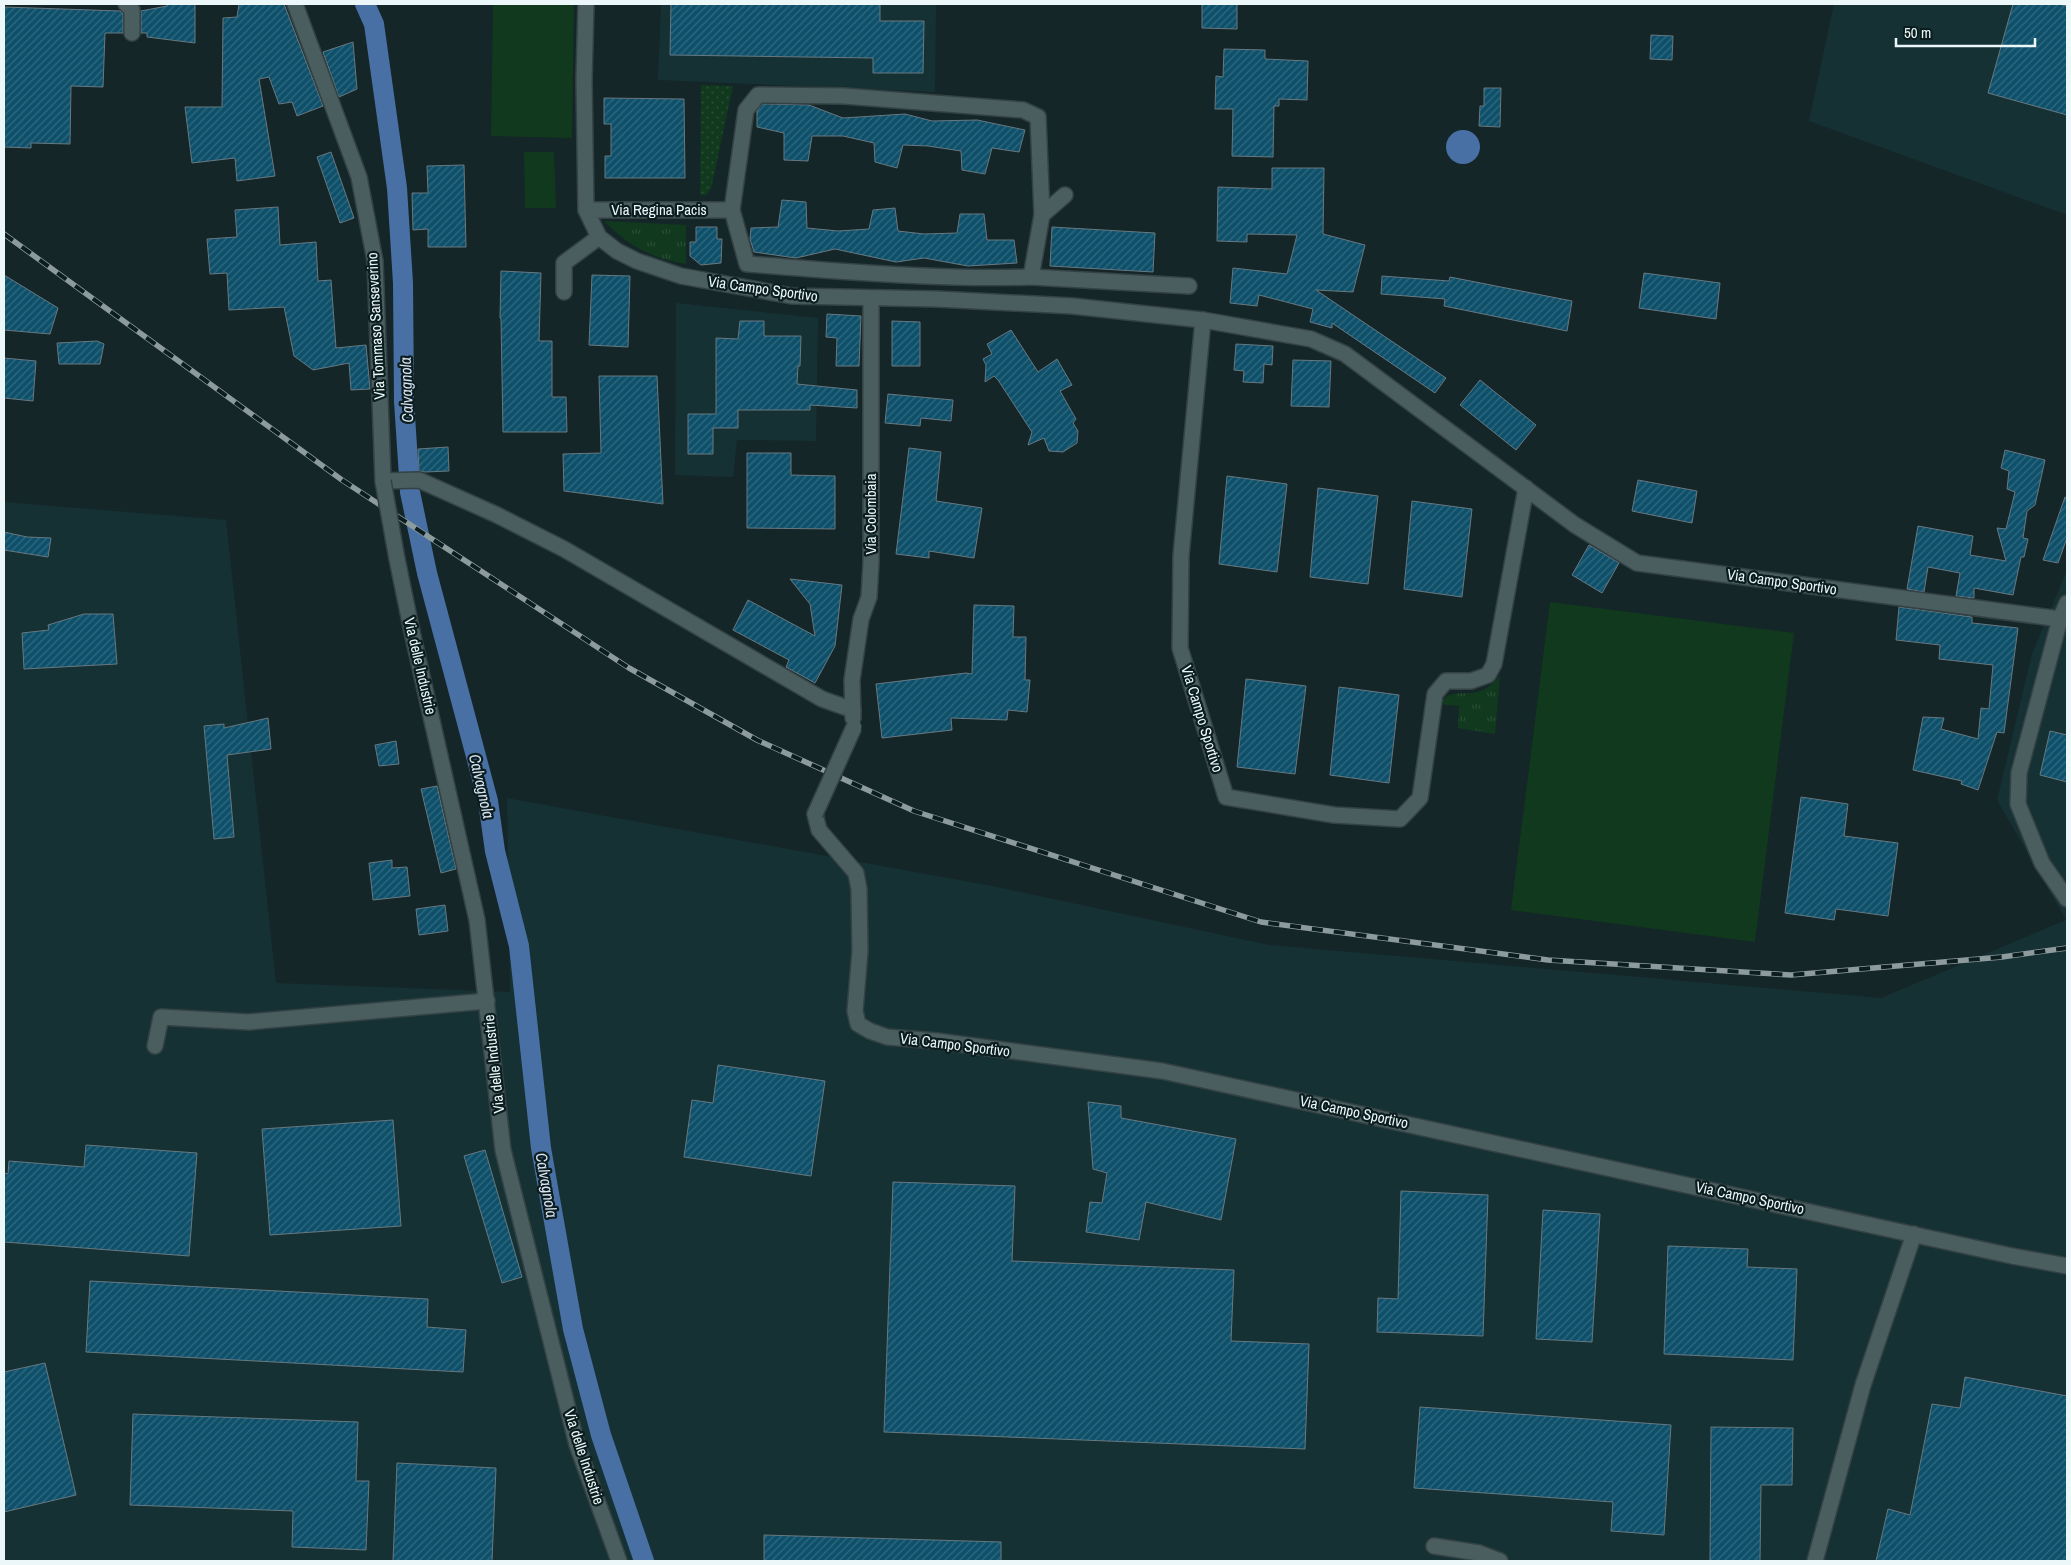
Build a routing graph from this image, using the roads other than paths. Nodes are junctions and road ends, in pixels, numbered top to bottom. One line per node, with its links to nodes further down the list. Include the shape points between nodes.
1 (126, 4): 4 (street, via 132,10)
2 (295, 4): 15 (street, Via Tommaso Sanseverino, via 359,176 375,261)
3 (586, 4): 6 (street, Via Campo Sportivo)
4 (132, 33)
5 (1065, 194): 8 (street)
6 (586, 210): 7 (street, Via Regina Pacis); 9 (street, Via Campo Sportivo)
7 (732, 210): 8 (street, via 746,110 758,95 834,96 1023,110 1038,117); 10 (street, via 747,264)
8 (1042, 215): 10 (street)
9 (599, 237): 12 (street, via 564,263); 13 (street, Via Campo Sportivo, via 637,261 680,276 792,296)
10 (1031, 278): 11 (street)
11 (1189, 286)
12 (564, 292)
13 (871, 298): 14 (street, Via Campo Sportivo, via 1072,306); 20 (street, Via Colombaia, via 871,563 869,597 861,619 852,680)
14 (1203, 320): 16 (street, Via Campo Sportivo, via 1311,339 1345,354); 16 (street, Via Campo Sportivo, via 1181,556 1180,648 1226,797 1334,815 1400,819 1407,812 1420,798 1435,694 1446,681 1471,681 1488,675 1494,664)
15 (383, 481): 17 (street, Via Tommaso Sanseverino, bridge); 20 (street, via 419,480 497,515 564,549 822,699)
16 (1526, 488): 19 (street, Via Campo Sportivo, via 1575,525 1637,563)
17 (397, 559): 23 (street, Via delle Industrie, via 478,920)
18 (2067, 602): 19 (street)
19 (2060, 619): 22 (street, via 2019,774 2018,804 2042,863)
20 (853, 710): 21 (street, Via Colombaia, bridge, via 854,727)
21 (814, 814): 25 (street, Via Campo Sportivo, via 819,830 856,873 860,951 855,1011 858,1024 878,1034 1162,1071)
22 (2067, 899)
23 (486, 1001): 24 (street, via 249,1022 161,1017); 28 (street, Via delle Industrie, via 503,1150 577,1445)
24 (155, 1046)
25 (1914, 1234): 26 (street, Via Campo Sportivo); 30 (street, via 1863,1385)
26 (2067, 1266)
27 (1434, 1546): 29 (street, via 1479,1553)
28 (619, 1561)
29 (1500, 1561)
30 (1815, 1561)

